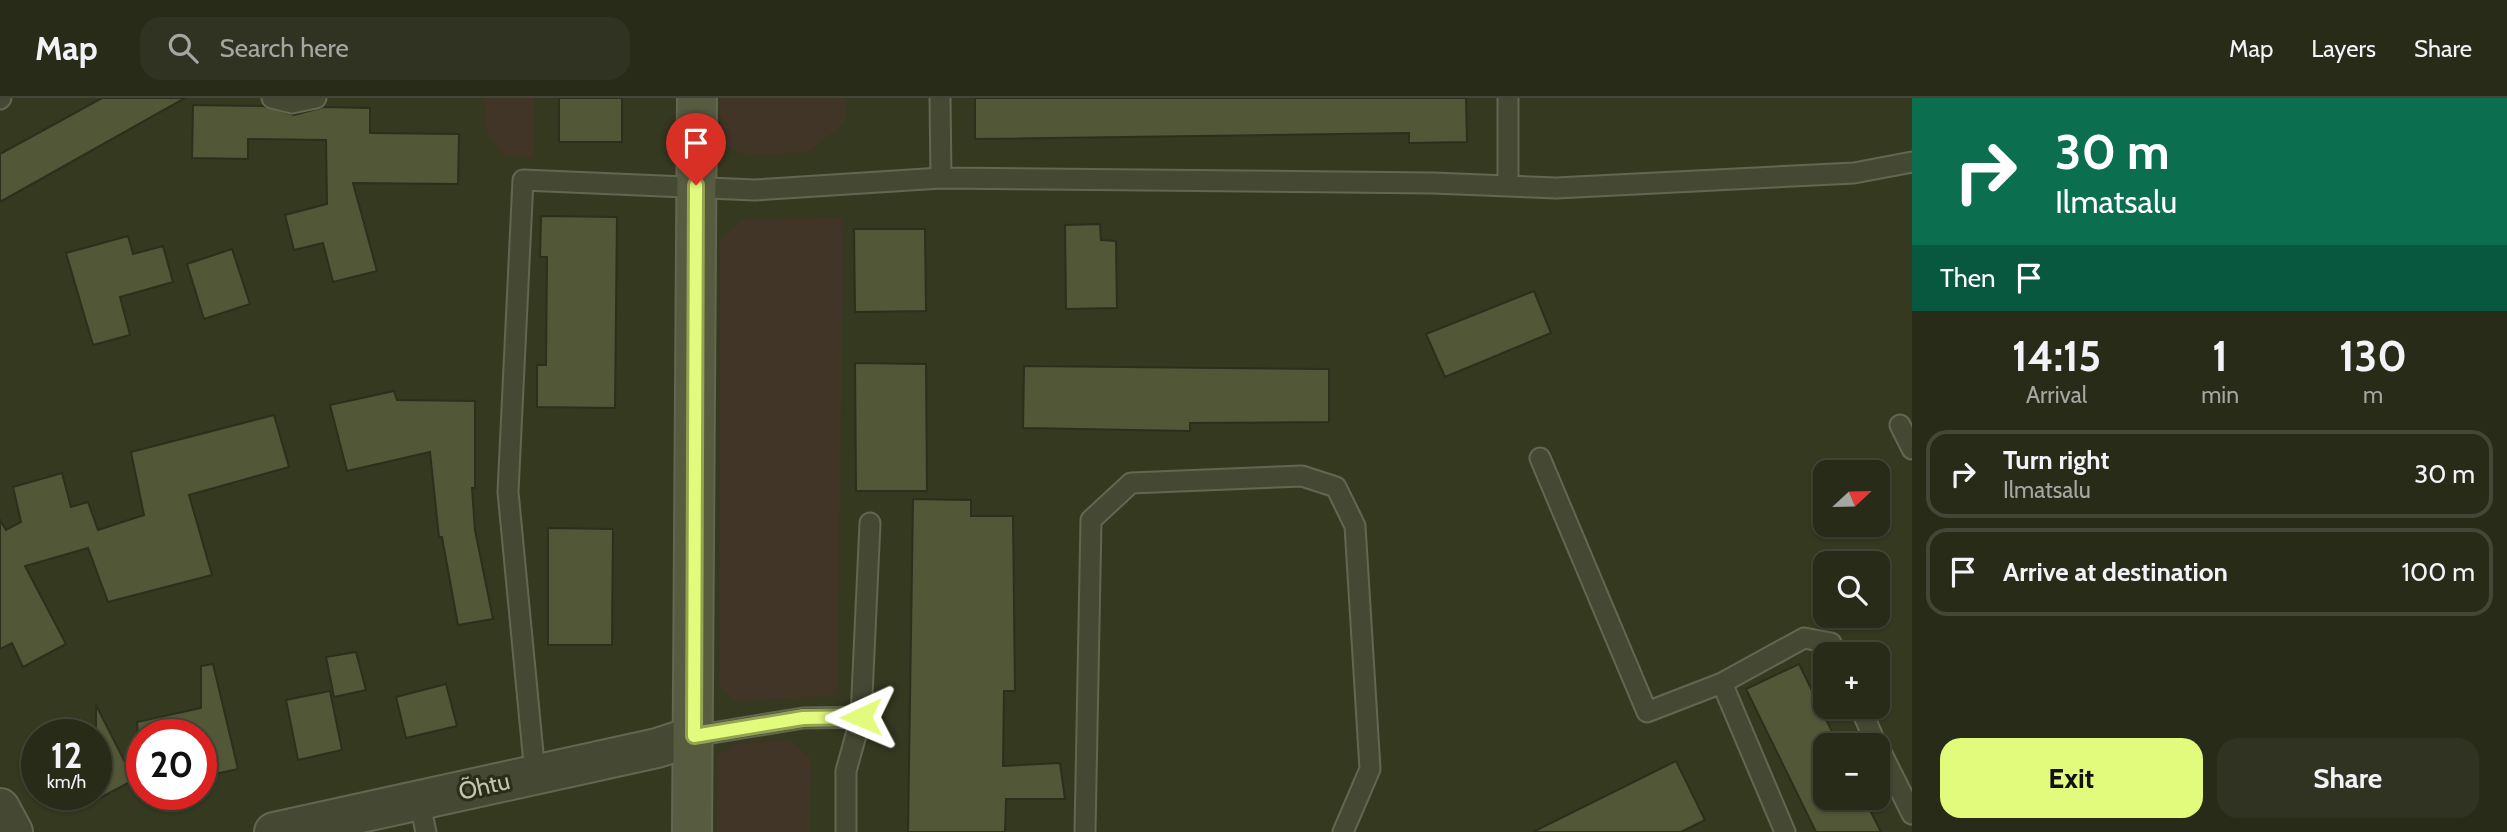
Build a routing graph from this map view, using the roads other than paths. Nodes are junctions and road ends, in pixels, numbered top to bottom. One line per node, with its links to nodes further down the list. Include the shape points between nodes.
1 (272, 98): 2 (lane, via 292,103)
2 (316, 98)
3 (697, 98): 8 (street)
4 (940, 98): 7 (lane)
5 (1508, 98): 9 (lane)
6 (1912, 162): 9 (lane, via 1854,173 1556,188)
7 (941, 178): 8 (lane, via 755,190); 9 (lane)
8 (696, 185): 17 (street); 19 (lane, via 523,180 508,492)
9 (1508, 186)
10 (1900, 425): 11 (lane)
11 (1912, 449)
12 (1540, 458): 15 (lane, via 1647,712)
13 (870, 523): 16 (lane)
14 (1825, 642): 15 (lane, via 1804,638)
15 (1722, 683): 29 (lane)
16 (861, 717): 17 (lane, via 803,718); 26 (lane, via 846,771)
17 (694, 736): 19 (street, Õhtu); 25 (street)
18 (1890, 770): 21 (lane)
19 (535, 774): 22 (street, Õhtu)
20 (0, 808): 23 (street)
21 (1912, 814)
22 (423, 816): 24 (street, Õhtu)
23 (13, 832)
24 (274, 832)
25 (692, 832)
26 (846, 832)
27 (1086, 832): 28 (lane, via 1091,520 1131,483 1302,476 1336,487 1355,526 1370,769)
28 (1343, 832)
29 (1785, 832)

